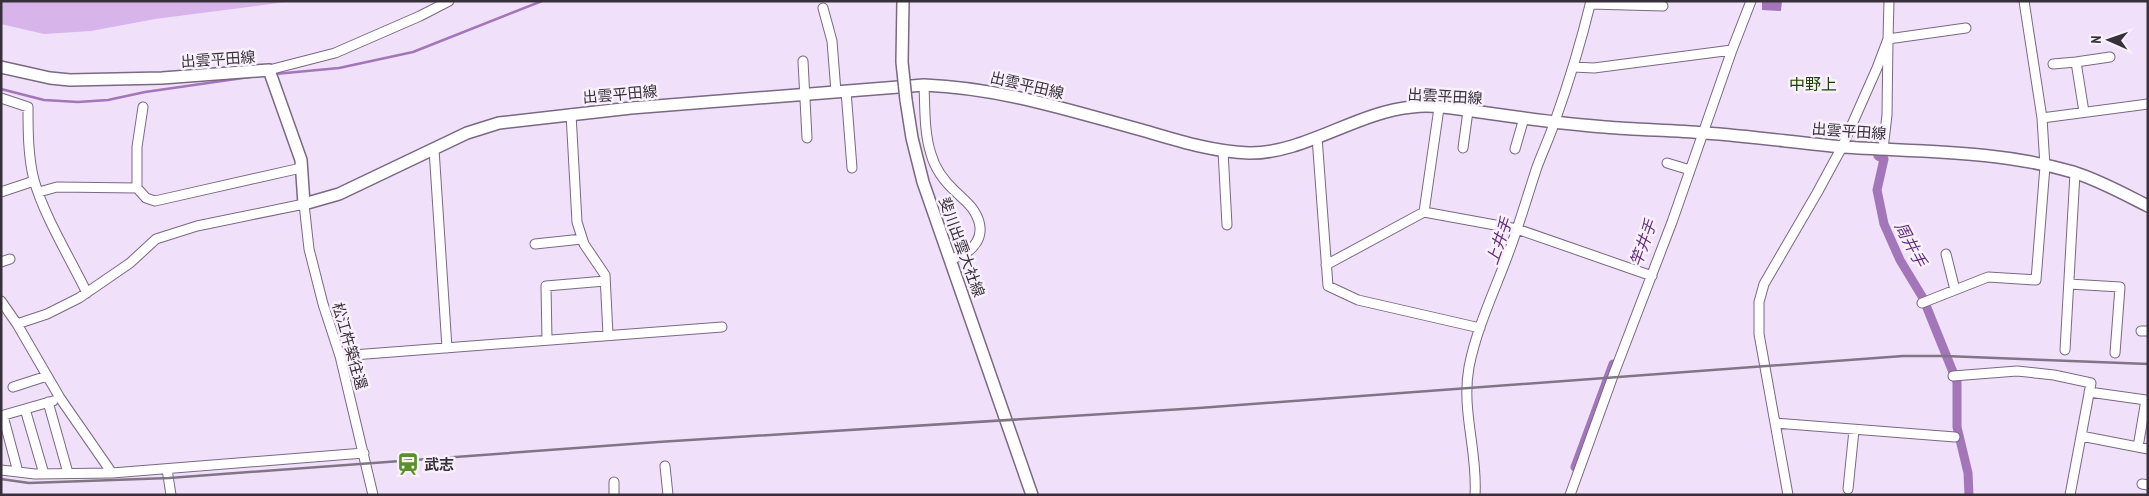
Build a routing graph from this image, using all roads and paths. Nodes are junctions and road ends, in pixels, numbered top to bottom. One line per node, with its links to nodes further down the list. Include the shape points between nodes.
1 (448, 1): 18 (street, via 335,53)
2 (903, 1): 59 (main road, 斐川出雲大社線, bridge, via 902,62 912,138 923,182)
3 (1751, 1): 11 (street)
4 (1889, 1): 10 (street)
5 (2024, 1): 30 (street)
6 (1590, 3): 7 (street); 17 (street)
7 (1663, 6)
8 (823, 8): 20 (street)
9 (1966, 28): 10 (street)
10 (1888, 39): 35 (street); 39 (street)
11 (1732, 50): 17 (street, via 1594,68); 32 (street)
12 (2110, 57): 14 (street)
13 (803, 61): 21 (street)
14 (2076, 62): 15 (street); 27 (street)
15 (2053, 64)
16 (1, 67): 18 (main road, 出雲平田線, via 70,80)
17 (1573, 67): 31 (street)
18 (270, 75): 43 (main road, 出雲平田線, via 301,160)
19 (924, 86): 20 (main road, 出雲平田線); 40 (main road, 出雲平田線, via 960,86 1028,98); 59 (street, via 930,153 938,171 973,209 980,229 973,249)
20 (841, 91): 21 (main road, 出雲平田線); 44 (street)
21 (805, 94): 28 (main road, 出雲平田線); 34 (street)
22 (1, 98): 47 (street, via 28,106)
23 (2148, 104): 27 (street)
24 (143, 107): 48 (street, via 137,147)
25 (1439, 108): 26 (main road, 出雲平田線); 33 (main road, 出雲平田線, via 1414,106 1390,110 1366,116); 53 (street)
26 (1468, 111): 29 (main road, 出雲平田線); 36 (street)
27 (2084, 112): 30 (street)
28 (571, 114): 37 (main road, 出雲平田線, via 499,123); 56 (street, via 577,222)
29 (1524, 118): 31 (main road, 出雲平田線); 38 (street)
30 (2042, 118): 42 (street)
31 (1555, 123): 32 (main road, 出雲平田線); 55 (street)
32 (1703, 132): 35 (main road, 出雲平田線); 45 (street)
33 (1317, 137): 40 (main road, 出雲平田線, via 1253,153); 60 (street)
34 (807, 138)
35 (1842, 147): 39 (main road, 出雲平田線); 85 (street, via 1764,284 1759,302 1758,334)
36 (1463, 148)
37 (434, 149): 51 (main road, 出雲平田線, via 339,194); 73 (street)
38 (1516, 149)
39 (1883, 149): 42 (main road, 出雲平田線, via 2002,157)
40 (1223, 151): 54 (street)
41 (1667, 163): 45 (street)
42 (2045, 166): 46 (main road, 出雲平田線); 64 (street, via 2036,280 1988,277)
43 (301, 168): 48 (street, via 155,201 146,198); 51 (main road, 出雲平田線)
44 (852, 168)
45 (1690, 170): 61 (street)
46 (2075, 173): 52 (main road, 出雲平田線); 63 (street)
47 (34, 181): 49 (street); 50 (street)
48 (137, 188): 50 (street, via 57,187)
49 (1, 192)
50 (39, 192): 65 (street)
51 (304, 204): 65 (street, via 197,226 156,239); 76 (street, 松江杵築往還, via 309,249)
52 (2148, 206)
53 (1424, 212): 55 (street); 60 (street)
54 (1227, 225)
55 (1517, 229): 61 (street); 70 (street)
56 (582, 239): 57 (street); 62 (street, via 605,275)
57 (535, 244)
58 (1946, 254): 64 (street)
59 (951, 258): 106 (main road, 斐川出雲大社線)
60 (1326, 265): 70 (street, via 1328,286 1358,300)
61 (1652, 276): 108 (street)
62 (605, 281): 71 (street); 72 (street, via 546,286)
63 (2069, 284): 74 (street); 75 (street, via 2120,287)
64 (1955, 290): 67 (street)
65 (87, 293): 68 (street, via 47,314)
66 (1, 300): 68 (street)
67 (1922, 303)
68 (17, 324): 77 (street)
69 (722, 327): 71 (street)
70 (1480, 328): 107 (street, via 1466,387)
71 (608, 335): 72 (street)
72 (547, 340): 73 (street)
73 (447, 348): 76 (street)
74 (2065, 350)
75 (2115, 352)
76 (340, 356): 91 (street, 松江杵築往還)
77 (47, 376): 79 (street); 81 (street)
78 (1954, 376): 80 (street, via 2017,371 2054,375 2091,383)
79 (13, 387)
80 (2090, 392): 87 (street); 89 (street, via 2146,400)
81 (60, 398): 82 (street); 97 (street)
82 (48, 402): 83 (street); 96 (street)
83 (25, 409): 84 (street); 98 (street)
84 (2, 416): 95 (street)
85 (1776, 423): 86 (street); 109 (street)
86 (1854, 430): 88 (street); 100 (street)
87 (2081, 436): 89 (street); 101 (street)
88 (1955, 437)
89 (2138, 448): 90 (street)
90 (2148, 449)
91 (364, 453): 93 (street); 103 (street, 松江杵築往還)
92 (665, 466): 105 (street)
93 (167, 469): 97 (street); 102 (street)
94 (1, 470): 95 (street)
95 (18, 472): 98 (street)
96 (68, 473): 97 (street); 98 (street)
97 (112, 473)
98 (44, 474)
99 (614, 482): 104 (street)
100 (1848, 489)
101 (2073, 494)
102 (171, 495)
103 (372, 495)
104 (614, 495)
105 (668, 495)
106 (1032, 495)
107 (1475, 495)
108 (1570, 495)
109 (1788, 495)

